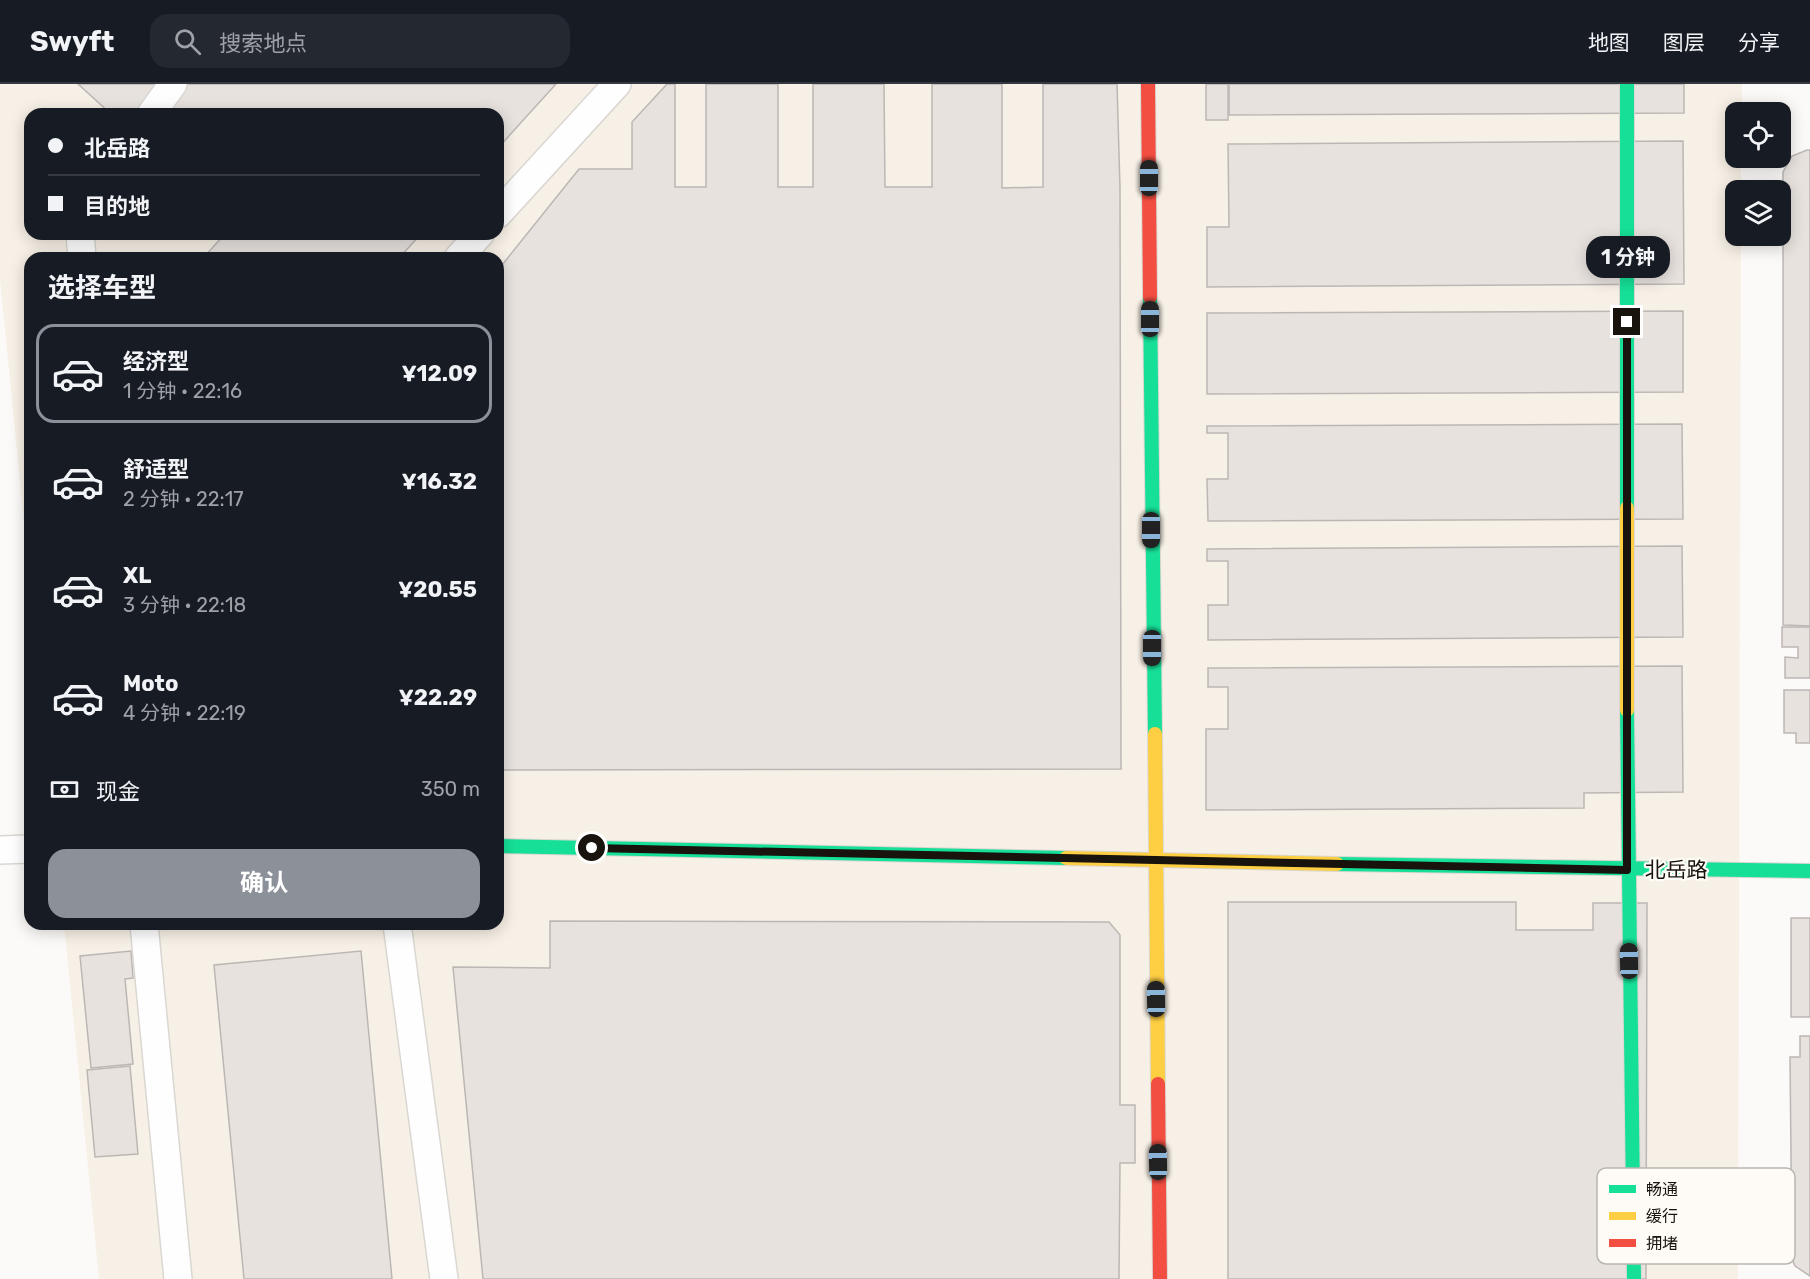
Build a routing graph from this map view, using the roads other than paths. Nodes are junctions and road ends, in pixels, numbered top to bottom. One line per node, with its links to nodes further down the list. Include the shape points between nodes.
1 (173, 84): 5 (street)
2 (617, 84): 6 (street)
3 (1148, 84): 12 (street)
4 (1627, 84): 13 (street)
5 (155, 108)
6 (504, 207)
7 (474, 240): 8 (street)
8 (464, 252)
9 (504, 846): 12 (street, 北岳路)
10 (24, 849): 11 (street)
11 (0, 850)
12 (1154, 859): 13 (street, 北岳路); 21 (street)
13 (1627, 870): 14 (street, 北岳路); 17 (street)
14 (1810, 871)
15 (145, 930): 19 (street)
16 (398, 930): 20 (street)
17 (1632, 1168)
18 (1634, 1264): 22 (street)
19 (178, 1279)
20 (444, 1279)
21 (1160, 1279)
22 (1634, 1279)

